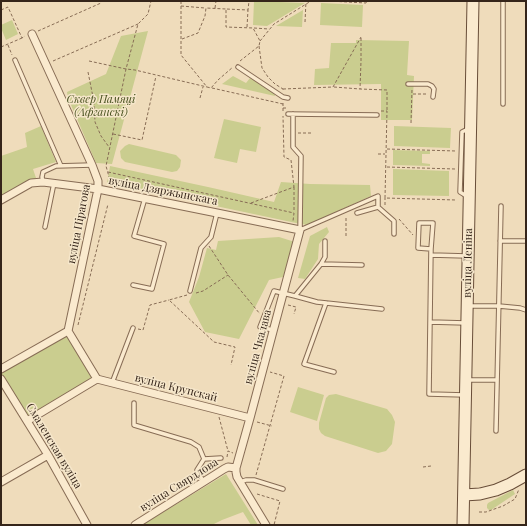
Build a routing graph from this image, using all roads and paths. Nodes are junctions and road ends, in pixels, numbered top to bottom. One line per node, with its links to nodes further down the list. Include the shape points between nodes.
1 (101, 1): 24 (path)
2 (151, 1): 20 (path, via 148,14)
3 (181, 1): 13 (path)
4 (216, 1): 15 (path)
5 (249, 1): 18 (path)
6 (306, 1): 12 (path)
7 (311, 1): 12 (path)
8 (329, 1): 9 (path)
9 (367, 1)
10 (474, 1): 101 (main road, вуліца Леніна)
11 (503, 1): 51 (lane)
12 (306, 4): 19 (path); 23 (path)
13 (181, 6): 14 (path); 26 (path)
14 (206, 8): 15 (path); 26 (path, via 198,33)
15 (215, 8): 16 (path)
16 (226, 9): 18 (path); 21 (path, via 226,27)
17 (1, 10): 25 (path, via 8,7)
18 (248, 10): 21 (path)
19 (305, 22)
20 (138, 24): 32 (path); 35 (path)
21 (247, 28): 22 (path)
22 (253, 28): 23 (path); 27 (path)
23 (270, 29): 27 (path)
24 (32, 34): 25 (path); 65 (street, вуліца Пірагова)
25 (22, 38): 28 (path)
26 (181, 39): 40 (path, via 181,55)
27 (260, 42): 29 (path)
28 (8, 44): 30 (path); 31 (path)
29 (259, 46): 42 (path); 44 (path, via 262,68 268,77)
30 (1, 47)
31 (15, 60): 66 (lane)
32 (52, 61)
33 (89, 61): 35 (path)
34 (238, 68): 47 (lane)
35 (126, 69): 37 (path); 59 (path)
36 (88, 72): 60 (path, via 95,122 101,136)
37 (156, 75): 39 (path); 59 (path, via 142,140)
38 (410, 84): 45 (path); 46 (lane, via 428,84 434,89)
39 (203, 86): 40 (path); 48 (path)
40 (207, 87): 42 (path)
41 (333, 87): 43 (path); 43 (path, via 361,37); 44 (path)
42 (211, 88): 50 (path)
43 (360, 88): 54 (path, via 387,90)
44 (283, 89): 47 (path)
45 (412, 94): 46 (path); 58 (path)
46 (434, 96)
47 (283, 97): 49 (lane); 50 (path)
48 (200, 98)
49 (288, 98)
50 (283, 104): 52 (path)
51 (503, 104)
52 (283, 108): 53 (path); 73 (path, via 284,157 291,160)
53 (288, 108)
54 (386, 111): 55 (path); 61 (path)
55 (378, 113): 57 (lane)
56 (288, 114): 57 (lane)
57 (293, 114): 91 (lane, via 293,147 301,156)
58 (412, 123)
59 (113, 134): 60 (path)
60 (110, 147): 69 (path, via 106,166)
61 (386, 149): 62 (path); 64 (path)
62 (456, 151)
63 (378, 154): 64 (path)
64 (386, 154): 67 (path)
65 (92, 165): 66 (lane); 74 (street, вуліца Пірагова)
66 (61, 166): 70 (lane, via 43,172)
67 (386, 167): 68 (path); 76 (path)
68 (456, 169)
69 (108, 172): 72 (path); 80 (path)
70 (43, 182): 71 (street, вуліца Дзяржынскага); 77 (street, вуліца Дзяржынскага, via 31,183)
71 (54, 183): 74 (street, вуліца Дзяржынскага); 90 (lane)
72 (112, 186)
73 (294, 187): 80 (path); 85 (path)
74 (98, 189): 75 (street, вуліца Дзяржынскага); 124 (street, вуліца Пірагова)
75 (144, 198): 84 (street, вуліца Дзяржынскага); 105 (lane, via 134,236 164,244 152,289)
76 (385, 198): 78 (path); 83 (path)
77 (1, 200)
78 (456, 200)
79 (108, 204): 121 (path)
80 (251, 204): 85 (path)
81 (501, 206): 94 (lane)
82 (378, 207): 86 (lane); 91 (lane, via 378,196); 92 (lane, via 394,220)
83 (385, 210)
84 (217, 213): 91 (street, вуліца Дзяржынскага); 98 (lane, via 211,237)
85 (294, 213): 89 (path)
86 (357, 213)
87 (347, 214): 93 (path)
88 (399, 219): 96 (path)
89 (293, 220)
90 (45, 227)
91 (300, 230): 108 (street, вуліца Чкалава)
92 (394, 234)
93 (346, 236)
94 (500, 240): 97 (lane); 114 (lane)
95 (326, 241): 102 (lane, via 325,257)
96 (418, 241): 99 (lane, via 418,248); 99 (lane, via 419,223 433,223)
97 (526, 241)
98 (206, 242): 104 (path); 106 (lane, via 201,248)
99 (432, 249): 100 (lane)
100 (431, 255): 101 (lane); 119 (lane)
101 (468, 256): 113 (main road, вуліца Леніна)
102 (321, 264): 103 (lane); 109 (lane)
103 (362, 265)
104 (228, 275): 107 (path); 118 (path)
105 (133, 285)
106 (189, 292): 110 (path)
107 (196, 292)
108 (284, 293): 109 (lane); 118 (lane, via 274,291); 123 (street, вуліца Чкалава)
109 (295, 296): 111 (lane)
110 (169, 300): 122 (path, via 150,305 143,330); 125 (path, via 214,342 235,347)
111 (326, 303): 115 (lane); 128 (lane, via 304,364)
112 (287, 305): 117 (path, via 296,307)
113 (467, 306): 114 (lane); 120 (main road, вуліца Леніна)
114 (499, 306): 116 (lane); 132 (lane)
115 (382, 309)
116 (526, 310)
117 (294, 314)
118 (264, 318): 123 (lane, via 260,327)
119 (430, 322): 120 (lane); 134 (lane, via 429,394)
120 (467, 323): 131 (main road, вуліца Леніна)
121 (78, 324)
122 (133, 328): 133 (lane)
123 (274, 330): 137 (street, вуліца Чкалава)
124 (68, 331): 126 (street); 130 (street)
125 (231, 365)
126 (1, 369)
127 (269, 372): 139 (path, via 284,376)
128 (334, 372)
129 (1, 379): 138 (street, Смаленская вуліца)
130 (97, 379): 133 (street, вуліца Крупскай); 138 (street)
131 (466, 380): 132 (lane); 134 (main road, вуліца Леніна)
132 (497, 380): 141 (lane)
133 (112, 383): 137 (street, вуліца Крупскай)
134 (466, 395): 157 (main road, вуліца Леніна)
135 (134, 403): 145 (lane, via 134,425 191,442 199,447)
136 (218, 414): 142 (path)
137 (253, 420): 139 (path); 148 (street, вуліца Чкалава)
138 (27, 421): 143 (street, Смаленская вуліца)
139 (269, 425): 140 (path); 150 (path)
140 (272, 426)
141 (496, 431)
142 (228, 452)
143 (48, 455): 152 (street); 159 (street, Смаленская вуліца)
144 (221, 458): 145 (lane)
145 (204, 459): 151 (lane, via 197,470)
146 (432, 466): 147 (path)
147 (423, 467)
148 (236, 468): 151 (street, вуліца Свярдлова, via 228,467); 153 (street)
149 (526, 475): 157 (main road, via 496,490)
150 (254, 480): 153 (lane); 155 (lane)
151 (203, 481): 160 (street, вуліца Свярдлова)
152 (1, 482)
153 (240, 482): 161 (street)
154 (522, 486): 158 (path, via 515,499 503,506)
155 (283, 489)
156 (253, 493): 162 (path, via 280,501)
157 (464, 495): 163 (main road, вуліца Леніна)
158 (479, 512)
159 (87, 525)
160 (135, 525)
161 (266, 525)
162 (274, 525)
163 (463, 525)

